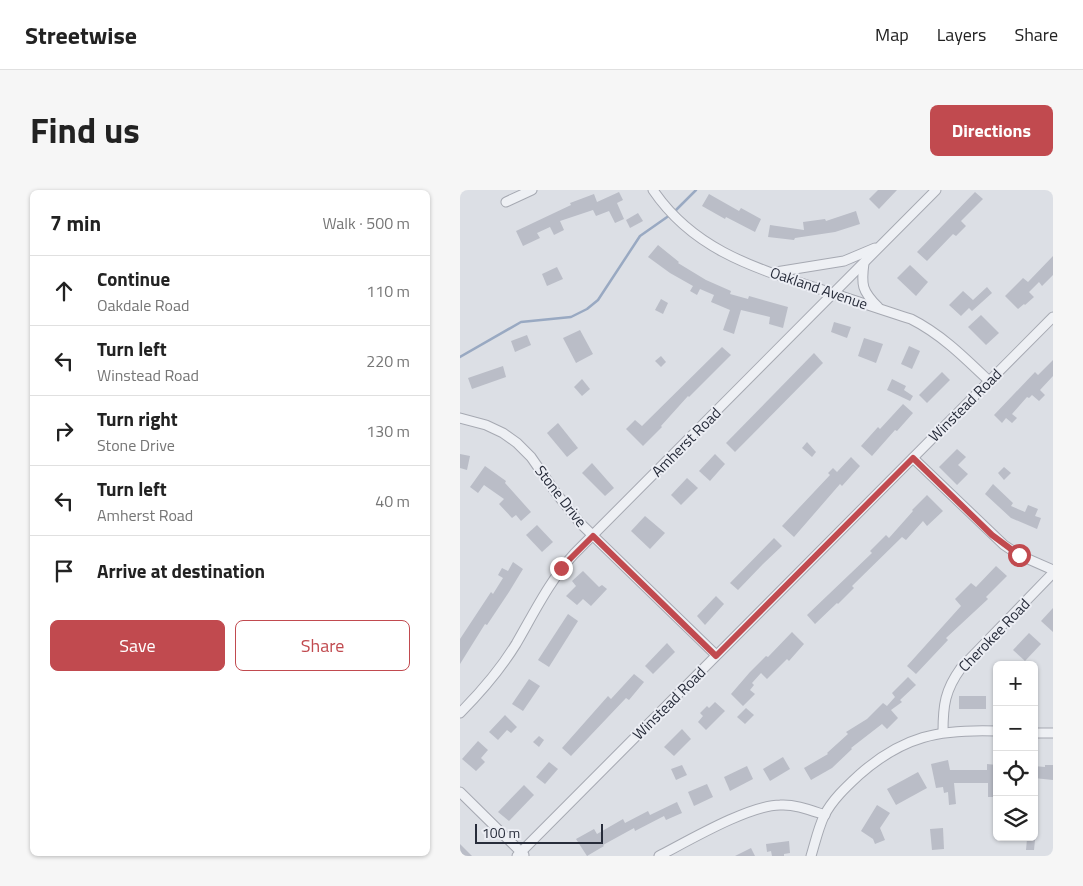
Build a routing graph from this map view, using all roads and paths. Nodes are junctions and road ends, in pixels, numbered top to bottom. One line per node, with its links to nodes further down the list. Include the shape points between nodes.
1 (532, 190): 4 (street)
2 (653, 190): 7 (street, Oakland Avenue, via 668,210 706,243)
3 (936, 190): 5 (street, Amherst Road)
4 (506, 202)
5 (882, 245): 6 (street, Amherst Road); 7 (street, via 844,261)
6 (864, 263): 8 (street, Amherst Road); 9 (street, via 862,286)
7 (771, 272): 8 (street, Oakland Avenue)
8 (834, 293): 9 (street, Oakland Avenue); 14 (street, Amherst Road)
9 (881, 309): 11 (street, Oakland Avenue, via 923,325 955,348)
10 (1053, 317): 11 (street, Winstead Road)
11 (989, 381): 13 (street, Winstead Road)
12 (460, 418): 14 (street, Stone Drive, via 486,425 517,443)
13 (913, 458): 15 (street, via 1004,545); 16 (street, Winstead Road)
14 (593, 536): 16 (street, Stone Drive); 17 (street, Amherst Road, via 561,568 502,666)
15 (1053, 572): 19 (street, Cherokee Road, via 951,682 945,697)
16 (716, 656): 24 (street, Winstead Road)
17 (460, 713)
18 (993, 731): 19 (street)
19 (943, 732): 23 (street, via 906,743 885,755 837,797)
20 (1038, 732): 21 (street)
21 (1053, 733)
22 (460, 792): 24 (street)
23 (825, 815): 25 (street, via 793,805 761,808); 26 (street)
24 (521, 855)
25 (659, 856)
26 (811, 856)

